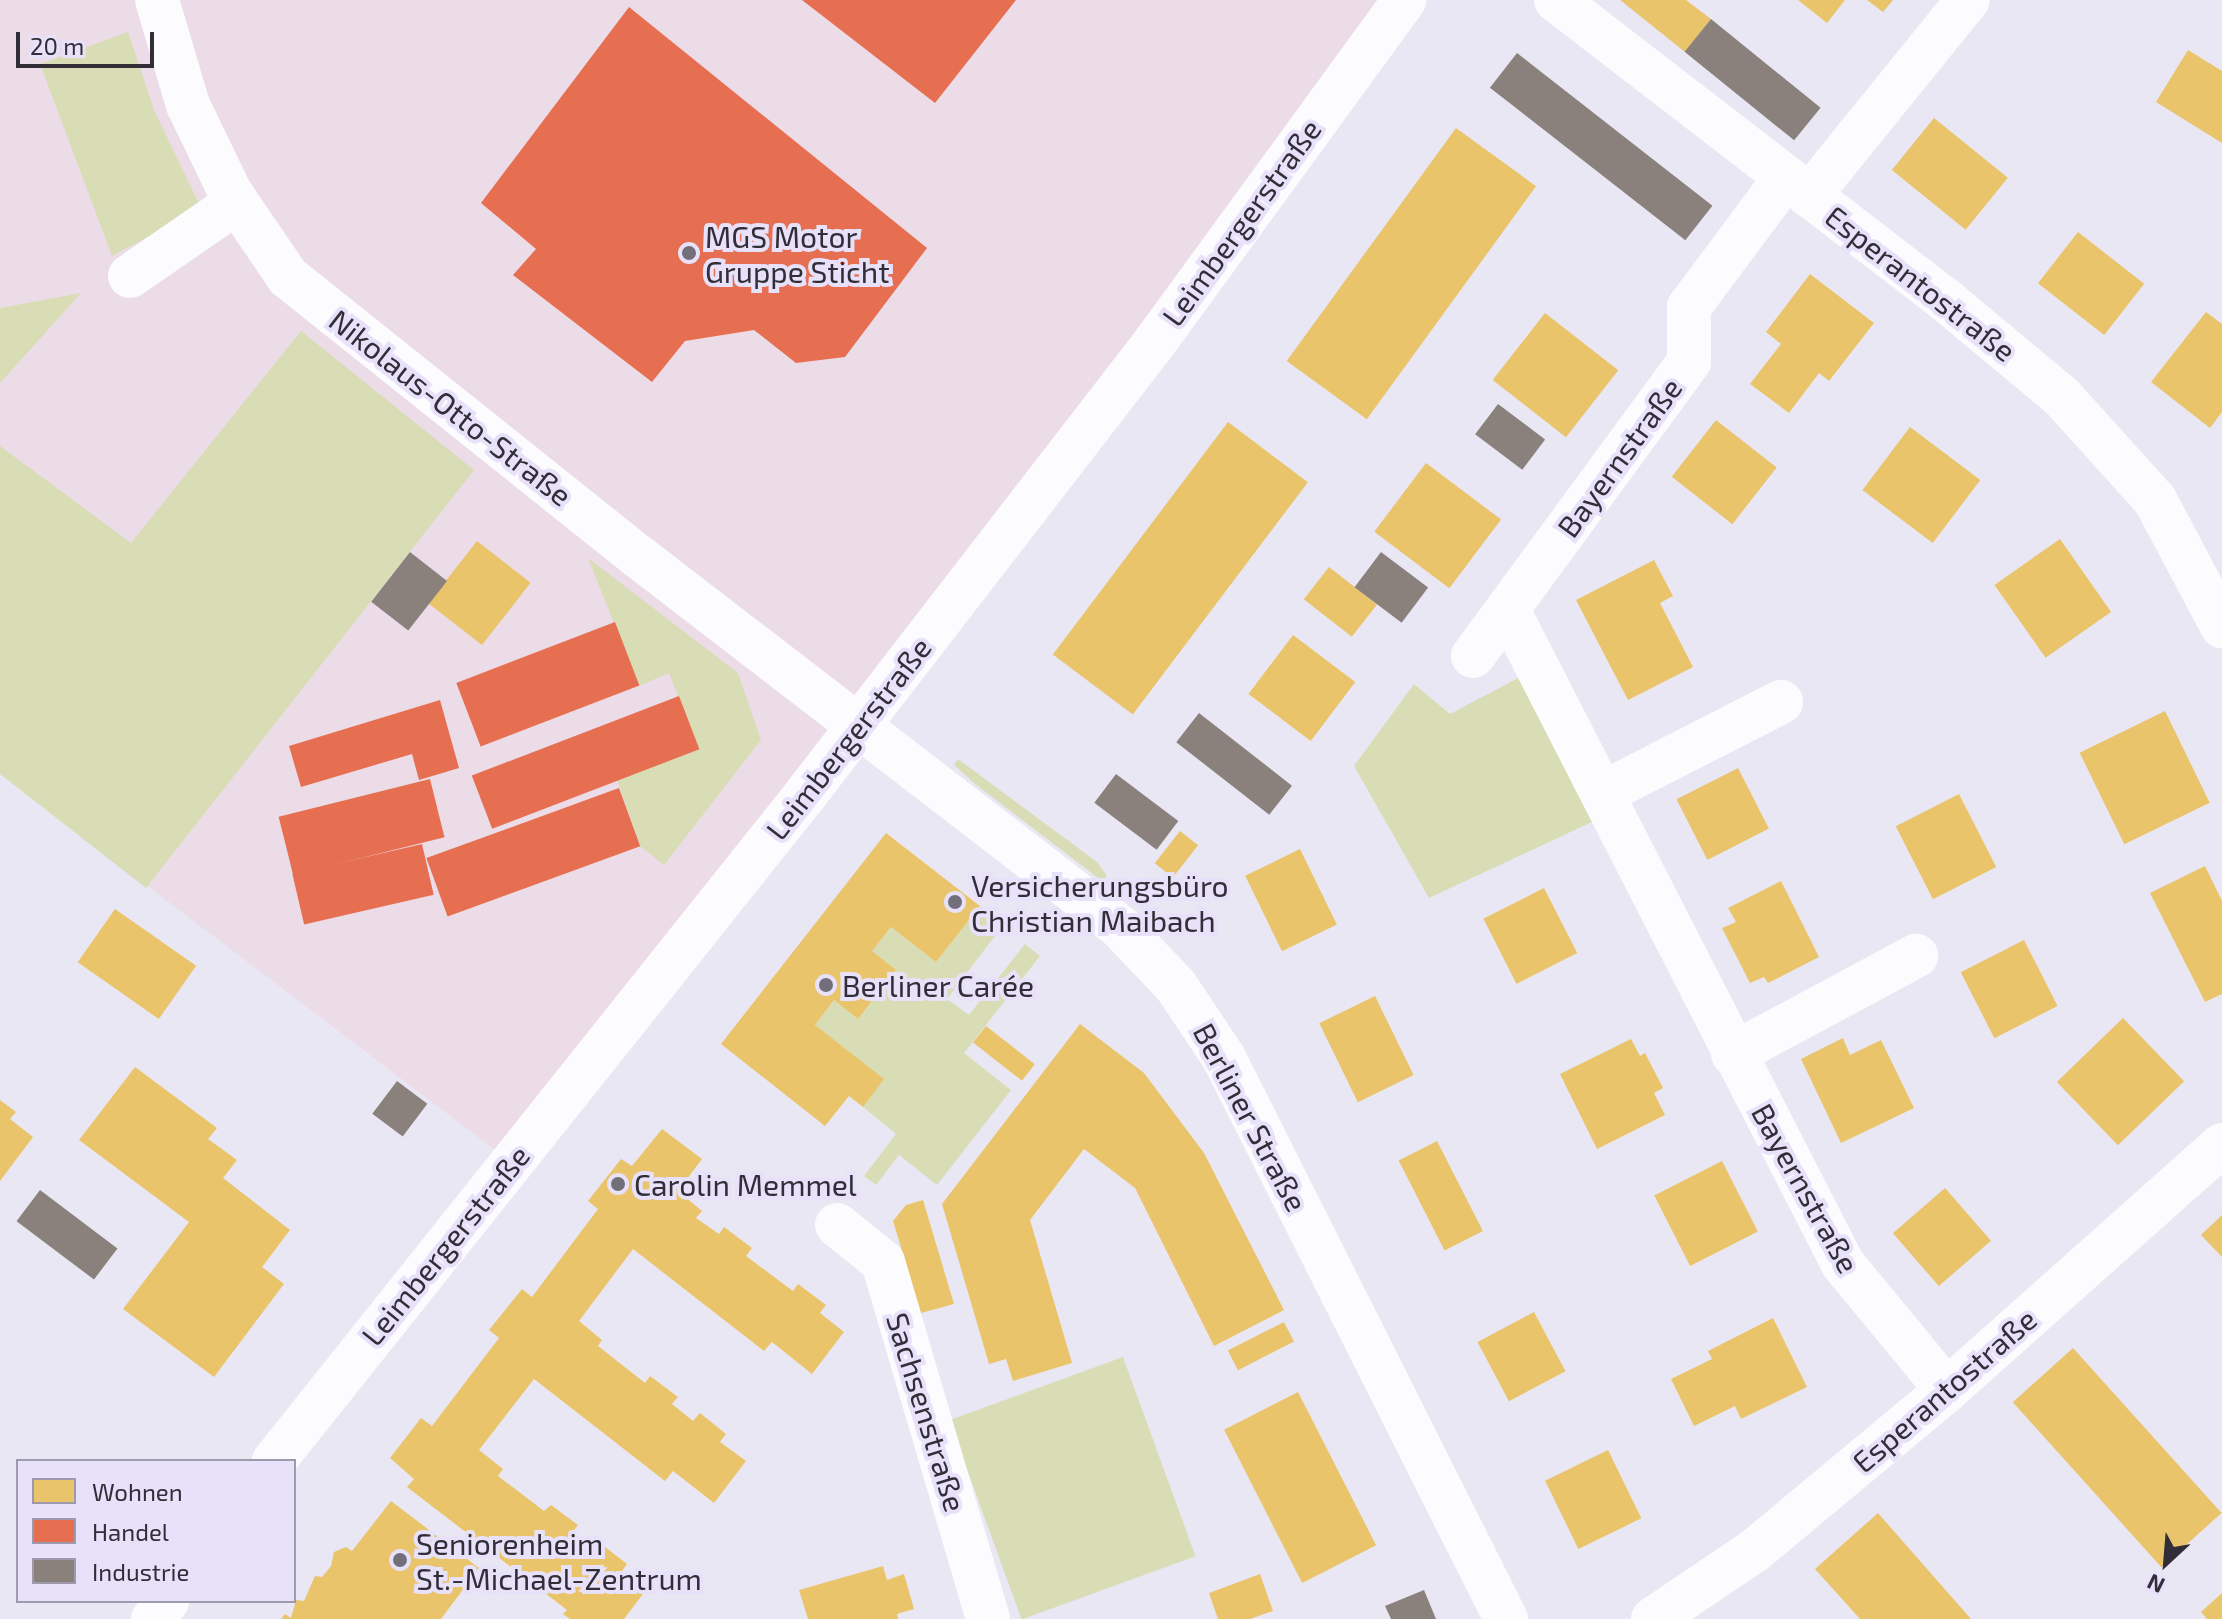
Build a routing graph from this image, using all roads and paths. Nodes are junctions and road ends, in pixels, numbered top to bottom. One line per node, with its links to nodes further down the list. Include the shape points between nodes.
1 (157, 0): 6 (street, Nikolaus-Otto-Straße, via 188,105)
2 (1404, 0): 12 (street, Leimbergerstraße, via 1155,342)
3 (1556, 0): 5 (street, Esperantostraße)
4 (1968, 0): 5 (street, Bayernstraße)
5 (1797, 187): 8 (street, Bayernstraße, via 1689,307 1689,362); 9 (street, Esperantostraße, via 2005,346 2097,430 2155,500)
6 (236, 203): 7 (street); 12 (street, Nikolaus-Otto-Straße, via 288,277)
7 (130, 276)
8 (1508, 610): 10 (street, Bayernstraße); 13 (street, Bayernstraße)
9 (2222, 626)
10 (1473, 656)
11 (1781, 702): 13 (street)
12 (859, 725): 19 (street, Leimbergerstraße); 23 (street, Berliner Straße, via 1120,927 1145,949 1202,1022)
13 (1603, 793): 15 (street, Bayernstraße)
14 (1916, 956): 15 (street)
15 (1733, 1054): 18 (street, Bayernstraße, via 1843,1264)
16 (2222, 1145): 18 (street, Esperantostraße)
17 (837, 1225): 22 (street, Sachsenstraße, via 883,1262)
18 (1947, 1390): 24 (street, Esperantostraße, via 1754,1551)
19 (276, 1459)
20 (165, 1603): 21 (street)
21 (153, 1619)
22 (988, 1619)
23 (1506, 1619)
24 (1653, 1619)

